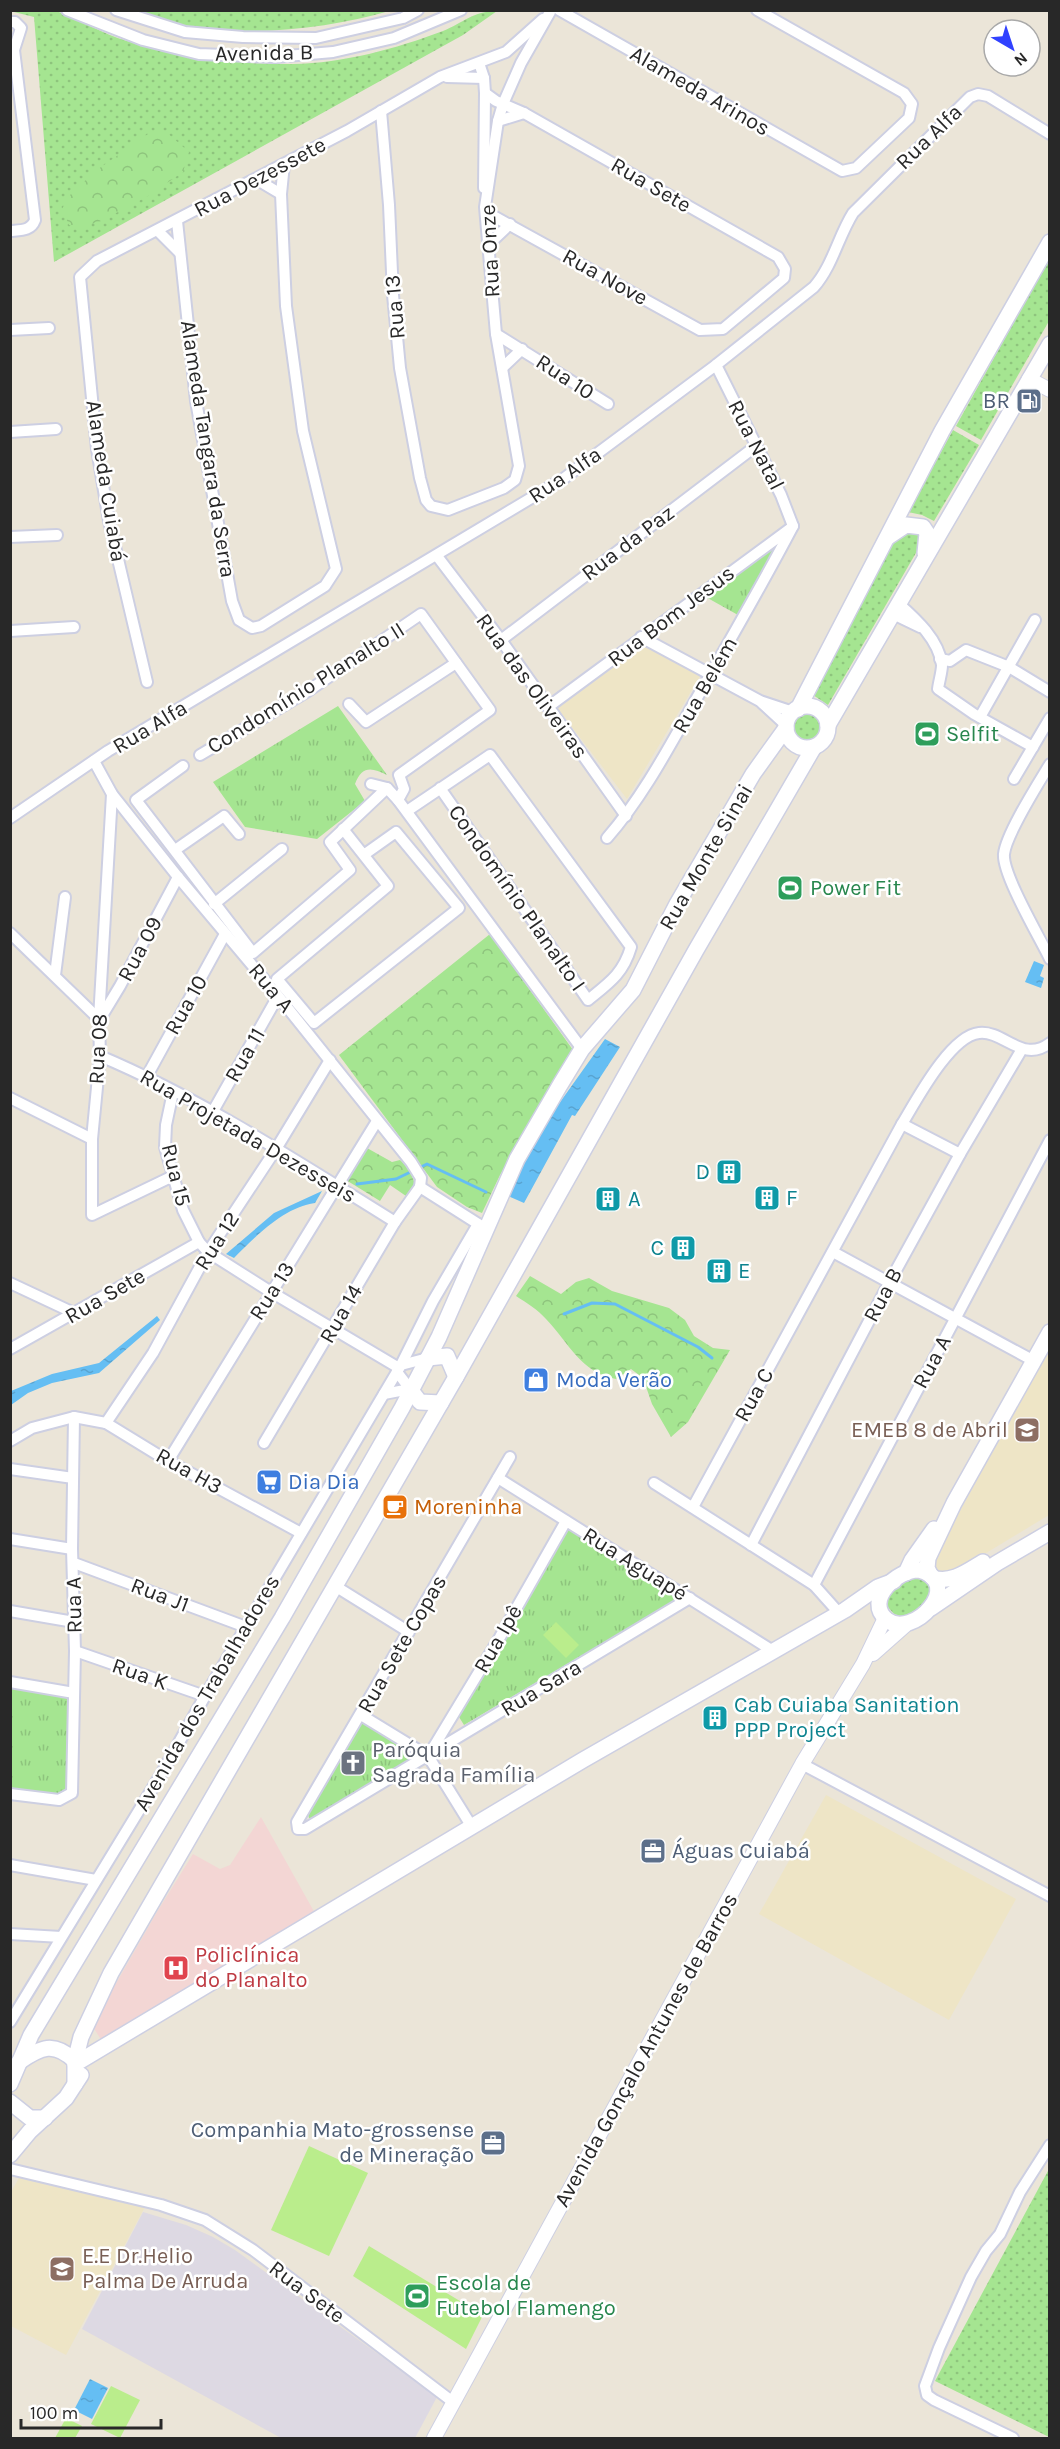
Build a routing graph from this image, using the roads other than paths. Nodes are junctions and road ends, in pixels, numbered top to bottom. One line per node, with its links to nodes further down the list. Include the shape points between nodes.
1 (67, 10): 4 (street, Avenida B, via 143,40 199,54 275,57 333,52 394,38)
2 (116, 10): 3 (street, Avenida B, via 185,32 243,38 316,38 403,18)
3 (418, 10)
4 (461, 10)
5 (757, 10): 6 (street, Alameda Arinos, via 904,93 912,104 909,118 856,168 842,171)
6 (554, 11): 9 (street, Rua Dezessete); 11 (street, Rua Onze)
7 (10, 22): 8 (street, via 21,28)
8 (12, 48): 26 (street, via 35,220 26,230)
9 (506, 52): 10 (street, Rua Dezessete); 11 (street)
10 (479, 63): 12 (street, Rua Dezessete); 13 (street)
11 (521, 63): 15 (street, Rua Onze)
12 (440, 77): 13 (street); 16 (street, Rua Dezessete)
13 (484, 78): 14 (street)
14 (485, 93): 15 (street, Rua Sete); 23 (street)
15 (503, 104): 17 (street, Rua Sete); 18 (street, Rua Onze)
16 (381, 111): 20 (street, Rua Dezessete); 46 (street, Rua 13, via 400,368 426,500 431,506 448,510 504,488 515,480)
17 (524, 113): 18 (street); 34 (street, Rua Sete, via 778,257 785,269 784,278 723,329)
18 (498, 121): 23 (street, Rua Onze)
19 (1050, 134): 38 (street, Rua Alfa, via 988,96 970,97 854,213 824,276 814,287)
20 (284, 164): 21 (street, Rua Dezessete); 22 (street)
21 (256, 179): 22 (street); 24 (street, Rua Dezessete)
22 (281, 194): 30 (street, Alameda Tangara da Serra, via 286,306 303,431 336,569 325,586 252,628 240,620 232,601 196,401)
23 (486, 209): 25 (street, Rua Nove); 29 (street, Rua Onze)
24 (177, 221): 27 (street, Rua Dezessete); 30 (street, Alameda Tangara da Serra)
25 (510, 224): 29 (street); 34 (street, Rua Nove)
26 (10, 231)
27 (158, 231): 30 (street); 31 (street, Rua Dezessete, via 98,261)
28 (1050, 242): 50 (main road, Rua Monte Sinai, via 946,424)
29 (489, 244): 35 (street, Rua Onze)
30 (179, 252)
31 (80, 278): 63 (street, Alameda Cuiabá, via 96,448)
32 (49, 327): 33 (street)
33 (10, 330)
34 (700, 330)
35 (496, 334): 37 (street, Rua 10); 39 (street, Rua Onze)
36 (1050, 344): 40 (main road)
37 (522, 349): 39 (street, Rua 10); 42 (street, Rua 10)
38 (716, 365): 45 (street, Rua Natal); 51 (street, Rua Alfa, via 563,479)
39 (502, 368): 46 (street, Rua Onze)
40 (1029, 379): 41 (street); 52 (main road)
41 (1050, 390)
42 (608, 404)
43 (56, 429): 44 (street)
44 (10, 432)
45 (756, 446): 47 (street, Rua Natal); 58 (street, Rua da Paz)
46 (519, 466)
47 (794, 526): 57 (street, Rua Bom Jesus); 62 (street, Rua Belém)
48 (57, 535): 49 (street)
49 (10, 537)
50 (887, 537): 52 (main road, via 906,525 923,527 927,538); 68 (main road, Rua Monte Sinai)
51 (437, 556): 58 (street, Rua das Oliveiras); 74 (street, Rua Alfa)
52 (923, 561): 53 (main road)
53 (896, 609): 59 (street, via 924,628); 70 (main road)
54 (1035, 620): 61 (street)
55 (74, 627): 56 (street)
56 (10, 631)
57 (641, 638): 62 (street); 66 (street, Rua Bom Jesus)
58 (501, 640): 66 (street, Rua das Oliveiras)
59 (940, 659): 61 (street, via 950,661 966,650); 67 (street, via 938,689)
60 (456, 663): 65 (street, Condomínio Planalto II, via 366,722); 73 (street, Condomínio Planalto II, via 421,614 308,691); 82 (street, Condomínio Planalto II, via 490,710 399,776 404,789)
61 (1009, 667): 64 (street); 67 (street)
62 (710, 674): 68 (street); 84 (street, Rua Belém)
63 (147, 682)
64 (1050, 692)
65 (349, 704)
66 (548, 707): 84 (street, Rua das Oliveiras)
67 (980, 717): 72 (street)
68 (791, 718): 70 (main road, via 807,706 825,715); 71 (main road, via 788,735 796,745); 102 (main road, Rua Monte Sinai, via 682,894 633,990)
69 (1050, 718): 72 (street)
70 (828, 725): 71 (main road, via 824,741)
71 (814, 747): 135 (main road)
72 (1033, 747): 77 (street)
73 (200, 755)
74 (94, 761): 81 (street, Rua A); 85 (street, Rua Alfa)
75 (1050, 764): 97 (street, via 1010,836 1004,858)
76 (183, 766): 90 (street, via 136,800)
77 (1014, 779)
78 (371, 784): 79 (street)
79 (387, 788): 82 (street); 86 (street)
80 (440, 788): 80 (street, Condomínio Planalto I, via 490,755 631,947 619,974 588,1000); 83 (street, Condomínio Planalto I)
81 (112, 794): 92 (street, Rua A); 100 (street, Rua 08)
82 (398, 800): 83 (street)
83 (406, 812): 102 (street)
84 (626, 816): 88 (street, Rua Belém)
85 (10, 818)
86 (343, 829): 91 (street); 94 (street, via 330,842 350,870 253,953)
87 (239, 834): 90 (street, via 224,816)
88 (607, 838)
89 (282, 849): 94 (street)
90 (175, 850): 94 (street)
91 (365, 854): 91 (street, via 388,886 277,978 314,1023 459,908 396,832)
92 (178, 877): 96 (street, Rua A); 100 (street, Rua 09)
93 (64, 897): 98 (street)
94 (214, 904)
95 (10, 933): 98 (street)
96 (225, 934): 99 (street, Rua A); 106 (street, Rua 10)
97 (1049, 955)
98 (55, 975): 100 (street)
99 (278, 996): 105 (street, Rua A); 109 (street, Rua 11)
100 (99, 1019): 104 (street, Rua 08)
101 (1050, 1043): 103 (street, via 1041,1048)
102 (582, 1049): 120 (main road, Rua Monte Sinai)
103 (1022, 1049): 111 (street, Rua C, via 978,1033 961,1043 935,1068); 115 (street, Rua B)
104 (100, 1056): 106 (street, Rua Projetada Dezesseis); 112 (street, Rua 08)
105 (330, 1060): 110 (street, Rua A); 114 (street, Rua 12)
106 (147, 1076): 107 (street, Rua Projetada Dezesseis)
107 (173, 1092): 109 (street, Rua Projetada Dezesseis); 116 (street, Rua 15, via 165,1148)
108 (10, 1098): 112 (street)
109 (212, 1113): 114 (street, Rua Projetada Dezesseis)
110 (377, 1121): 117 (street, Rua A, via 411,1162); 118 (street, Rua 13)
111 (902, 1124): 115 (street); 123 (street, Rua C)
112 (92, 1139): 116 (street, Rua 08, via 92,1215)
113 (1050, 1140): 128 (street, Rua A)
114 (276, 1149): 118 (street, Rua Projetada Dezesseis); 122 (street, Rua 12)
115 (960, 1154): 125 (street, Rua B)
116 (173, 1176): 121 (street, Rua 15, via 183,1210)
117 (420, 1183): 119 (street, Rua 14); 120 (street)
118 (336, 1185): 119 (street, Rua Projetada Dezesseis); 126 (street, Rua 13)
119 (395, 1222): 129 (street, Rua 14)
120 (482, 1227): 132 (main road, Rua Monte Sinai); 134 (street, Avenida dos Trabalhadores, via 433,1301)
121 (199, 1242): 122 (street, Rua 15); 127 (street, Rua Sete)
122 (208, 1251): 126 (street, Rua 15); 140 (street, Rua 12, via 153,1353)
123 (833, 1252): 125 (street); 150 (street, Rua C)
124 (10, 1283): 127 (street)
125 (889, 1283): 128 (street); 156 (street, Rua B)
126 (271, 1292): 129 (street); 144 (street, Rua 13)
127 (74, 1313): 131 (street, Rua Sete)
128 (955, 1318): 133 (street); 161 (street, Rua A)
129 (332, 1329): 134 (street); 142 (street, Rua 14)
130 (1050, 1332): 133 (main road)
131 (10, 1349)
132 (428, 1358): 134 (street); 135 (main road, via 447,1356); 136 (main road)
133 (1034, 1361): 149 (main road)
134 (399, 1368): 136 (street); 137 (street, Avenida dos Trabalhadores)
135 (456, 1377): 138 (main road)
136 (410, 1389): 137 (street); 138 (main road, via 420,1402); 192 (main road, via 282,1618)
137 (384, 1394): 154 (street, Avenida dos Trabalhadores)
138 (441, 1403): 162 (main road)
139 (74, 1417): 140 (street, Rua H3); 141 (street, via 32,1428); 146 (street, Rua A)
140 (106, 1423): 144 (street, Rua H3)
141 (10, 1441)
142 (264, 1443)
143 (510, 1457): 147 (street, Rua Sete Copas)
144 (168, 1461): 154 (street, Rua H3)
145 (10, 1469): 146 (street)
146 (73, 1478): 157 (street, Rua A)
147 (498, 1478): 151 (street, Rua Aguapé); 171 (street, Rua Sete Copas)
148 (654, 1483): 150 (street)
149 (954, 1503): 159 (main road); 160 (main road, via 928,1558 927,1569)
150 (693, 1507): 156 (street)
151 (566, 1521): 163 (street, Rua Aguapé); 179 (street, Rua Ipê)
152 (1050, 1521): 160 (main road, via 957,1576 942,1580)
153 (1050, 1532): 164 (main road)
154 (301, 1533): 170 (street, Avenida dos Trabalhadores)
155 (10, 1539): 157 (street)
156 (751, 1545): 161 (street)
157 (72, 1549): 158 (street, Rua A)
158 (74, 1563): 168 (street, Rua A); 170 (street, Rua J1)
159 (900, 1577): 160 (main road, via 919,1570); 166 (main road); 167 (main road, via 881,1594)
160 (932, 1577): 164 (main road, via 938,1595)
161 (814, 1585): 166 (street)
162 (335, 1586): 171 (street); 191 (main road, via 111,1973 81,2037)
163 (690, 1598): 173 (street, Rua Aguapé); 179 (street, Rua Sara)
164 (928, 1610): 169 (main road)
165 (10, 1611): 168 (street)
166 (842, 1611): 167 (main road, via 864,1605); 173 (main road)
167 (882, 1613): 169 (main road, via 896,1624); 174 (street, Avenida Gonçalo Antunes de Barros)
168 (74, 1622): 172 (street, Rua A)
169 (908, 1623): 174 (street, Avenida Gonçalo Antunes de Barros)
170 (246, 1627): 177 (street, Avenida dos Trabalhadores)
171 (409, 1632): 178 (street, Rua Sete Copas)
172 (75, 1651): 176 (street, Rua A); 177 (street, Rua K)
173 (772, 1651): 182 (main road)
174 (863, 1664): 180 (street, Avenida Gonçalo Antunes de Barros)
175 (10, 1682): 176 (street)
176 (74, 1693): 181 (street, Rua A, via 72,1793 59,1800)
177 (205, 1696): 185 (street, Avenida dos Trabalhadores)
178 (361, 1715): 179 (street); 183 (street, Rua Sete Copas, via 297,1822)
179 (428, 1756): 182 (street); 183 (street, Rua Sara)
180 (802, 1764): 186 (street); 200 (street, Avenida Gonçalo Antunes de Barros)
181 (10, 1794)
182 (472, 1827): 190 (main road)
183 (299, 1829)
184 (10, 1865): 185 (street)
185 (96, 1880): 188 (street, Avenida dos Trabalhadores)
186 (1050, 1896)
187 (10, 1934): 188 (street)
188 (62, 1937): 189 (street, Avenida dos Trabalhadores)
189 (12, 2016)
190 (115, 2038): 191 (main road); 194 (main road)
191 (75, 2062): 192 (main road, via 62,2050 51,2048); 194 (main road)
192 (15, 2065): 193 (main road)
193 (10, 2084)
194 (75, 2084): 196 (main road)
195 (10, 2102): 196 (main road, via 30,2118)
196 (45, 2118): 198 (main road)
197 (1050, 2145): 202 (street, via 971,2277 925,2386 927,2395 934,2400)
198 (10, 2155)
199 (10, 2169): 200 (street, Rua Sete, via 161,2205 205,2220 253,2250)
200 (453, 2402): 201 (street, Avenida Gonçalo Antunes de Barros)
201 (434, 2439)
202 (1013, 2439)

